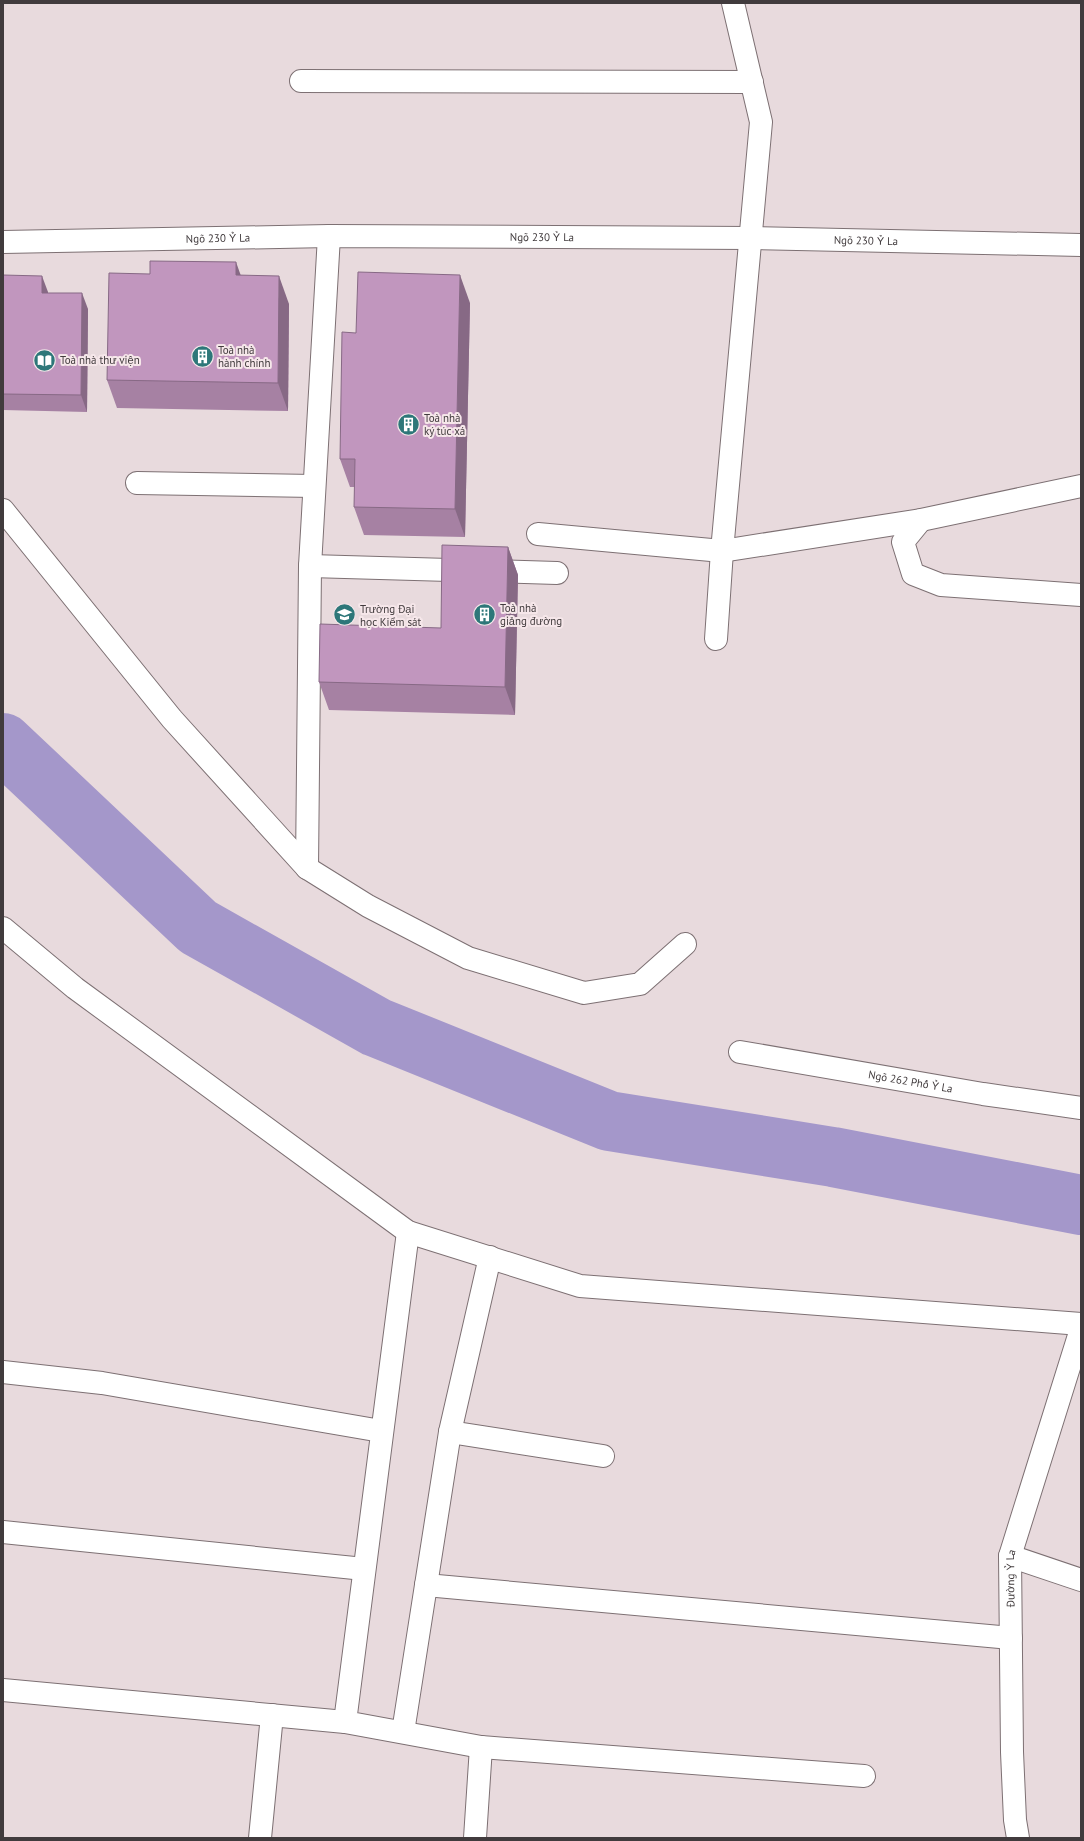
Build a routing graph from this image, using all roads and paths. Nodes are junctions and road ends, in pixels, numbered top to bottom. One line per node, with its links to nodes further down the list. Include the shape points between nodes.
1 (733, 3): 3 (street)
2 (300, 81): 3 (street)
3 (752, 82): 5 (street, via 761,122)
4 (329, 236): 5 (street, Ngõ 230 Ỷ La); 6 (street, Ngõ 230 Ỷ La); 9 (street)
5 (750, 238): 7 (street, Ngõ 230 Ỷ La); 14 (street)
6 (3, 242)
7 (1081, 245)
8 (137, 483): 9 (street)
9 (314, 486): 15 (street)
10 (1081, 486): 12 (street)
11 (3, 510): 19 (street, via 172,719)
12 (921, 520): 14 (street); 17 (street, via 903,542 913,574 941,585)
13 (538, 534): 14 (street)
14 (722, 551): 18 (street)
15 (310, 566): 16 (street); 19 (street)
16 (558, 572)
17 (1081, 595)
18 (716, 639)
19 (307, 868): 21 (street, via 368,906 468,958 584,993 640,984)
20 (3, 928): 24 (street, via 75,988)
21 (685, 944)
22 (740, 1052): 23 (street, Ngõ 262 Phố Ỷ La, via 983,1094)
23 (1081, 1108)
24 (408, 1232): 25 (street); 29 (street)
25 (490, 1257): 26 (street, via 580,1286); 30 (street)
26 (1081, 1324)
27 (1081, 1329): 33 (street, Đường Ỷ La)
28 (3, 1372): 29 (street, via 102,1383)
29 (381, 1431): 34 (street)
30 (450, 1432): 31 (street); 36 (street)
31 (603, 1456)
32 (3, 1532): 34 (street)
33 (1010, 1556): 35 (street); 37 (street, Đường Ỷ La)
34 (364, 1569): 40 (street)
35 (1081, 1580)
36 (426, 1585): 37 (street); 41 (street)
37 (1011, 1638): 46 (street, Đường Ỷ La, via 1012,1752)
38 (3, 1690): 39 (street)
39 (272, 1715): 40 (street); 44 (street)
40 (345, 1722): 41 (street)
41 (403, 1732): 42 (street)
42 (481, 1747): 43 (street); 45 (street)
43 (864, 1776)
44 (260, 1838)
45 (475, 1838)
46 (1018, 1838)

